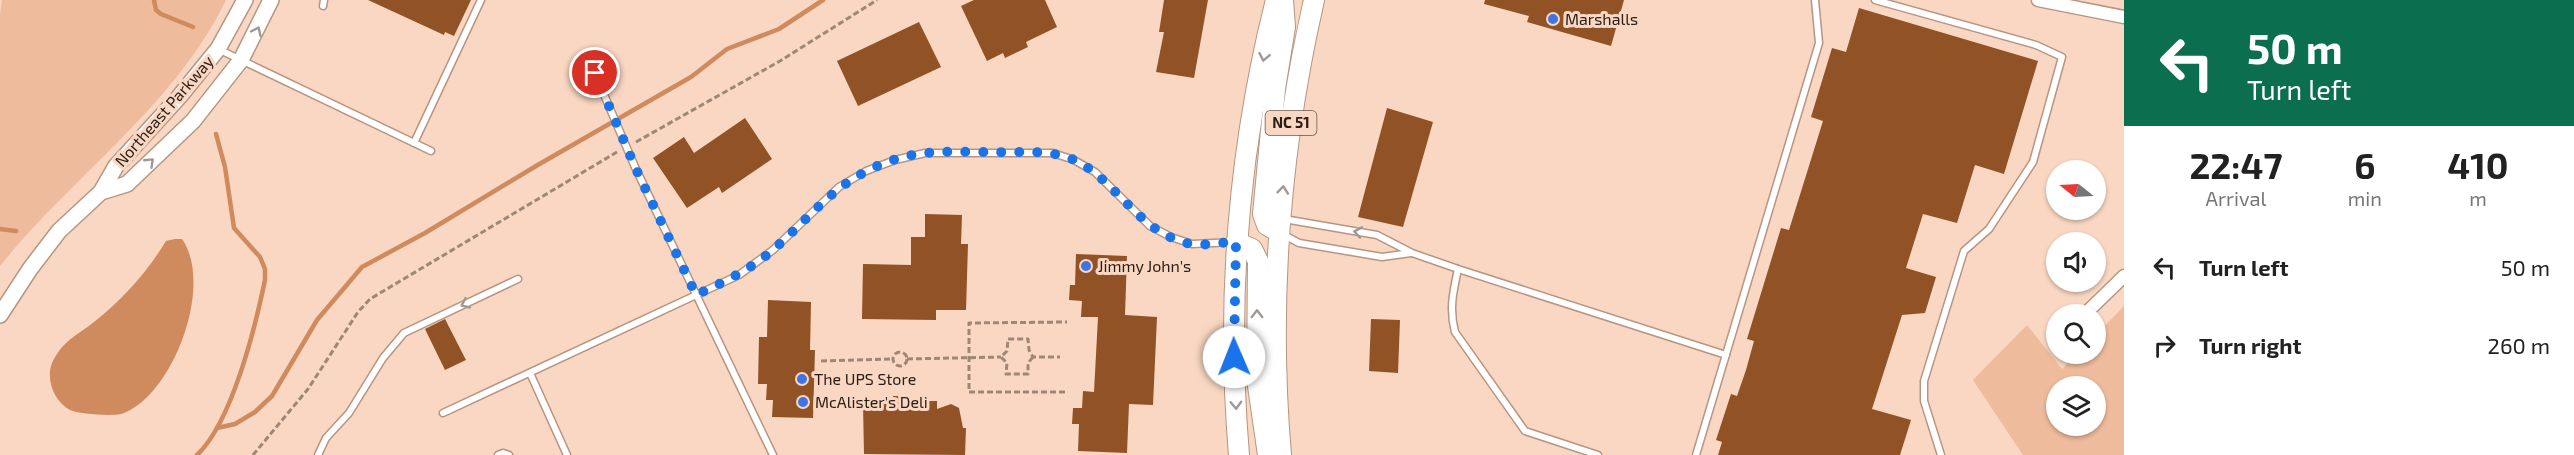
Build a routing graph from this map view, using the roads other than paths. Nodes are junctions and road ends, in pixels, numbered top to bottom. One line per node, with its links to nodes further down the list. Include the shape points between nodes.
1 (245, 0): 11 (street, Northeast Parkway)
2 (271, 0): 13 (street, Northeast Parkway, one-way to 2)
3 (482, 0): 14 (lane)
4 (1276, 0): 18 (main road, NC 51, one-way to 18, via 1241,183)
5 (1283, 0): 17 (main road, via 1285,27 1263,214 1267,225)
6 (1314, 0): 17 (main road, NC 51, one-way to 6, via 1293,107)
7 (1815, 0): 26 (lane, via 1819,43)
8 (1875, 0): 39 (lane, via 2036,45 2062,57 2033,162 1989,229 1964,250 1924,381 1924,401)
9 (2038, 0): 10 (street)
10 (2124, 17)
11 (218, 49): 13 (lane); 16 (street, Northeast Parkway, via 116,166)
12 (587, 55): 23 (lane, bridge)
13 (241, 60): 14 (lane); 16 (street, Northeast Parkway, one-way to 13, via 127,184 193,121)
14 (414, 143): 15 (lane)
15 (432, 151)
16 (101, 192): 25 (street, Northeast Parkway, via 59,231)
17 (1279, 226): 19 (lane, one-way to 17, via 1377,235); 19 (lane, via 1299,243 1382,257); 36 (main road, NC 51, via 1275,335)
18 (1236, 242): 23 (lane, via 1192,244 1171,237 1150,226 1095,172 1053,153 925,153 866,171 839,187 773,250 739,275); 34 (main road, NC 51, one-way to 34, via 1233,335); 35 (main road, one-way to 18, via 1257,379 1258,261 1252,249)
19 (1412, 253): 20 (lane)
20 (1458, 269): 26 (lane); 37 (lane, via 1450,303 1455,332 1525,431)
21 (2124, 276): 24 (street)
22 (518, 279): 29 (lane, one-way to 29, via 404,333 383,358 349,414 326,438)
23 (696, 295): 27 (lane); 33 (lane)
24 (2095, 304)
25 (0, 315)
26 (1726, 355): 38 (lane)
27 (530, 373): 28 (lane); 32 (lane)
28 (443, 413)
29 (318, 455)
30 (498, 455): 31 (lane)
31 (509, 455)
32 (567, 455)
33 (773, 455)
34 (1239, 455)
35 (1268, 455)
36 (1281, 455)
37 (1598, 455)
38 (1696, 455)
39 (1941, 455)

